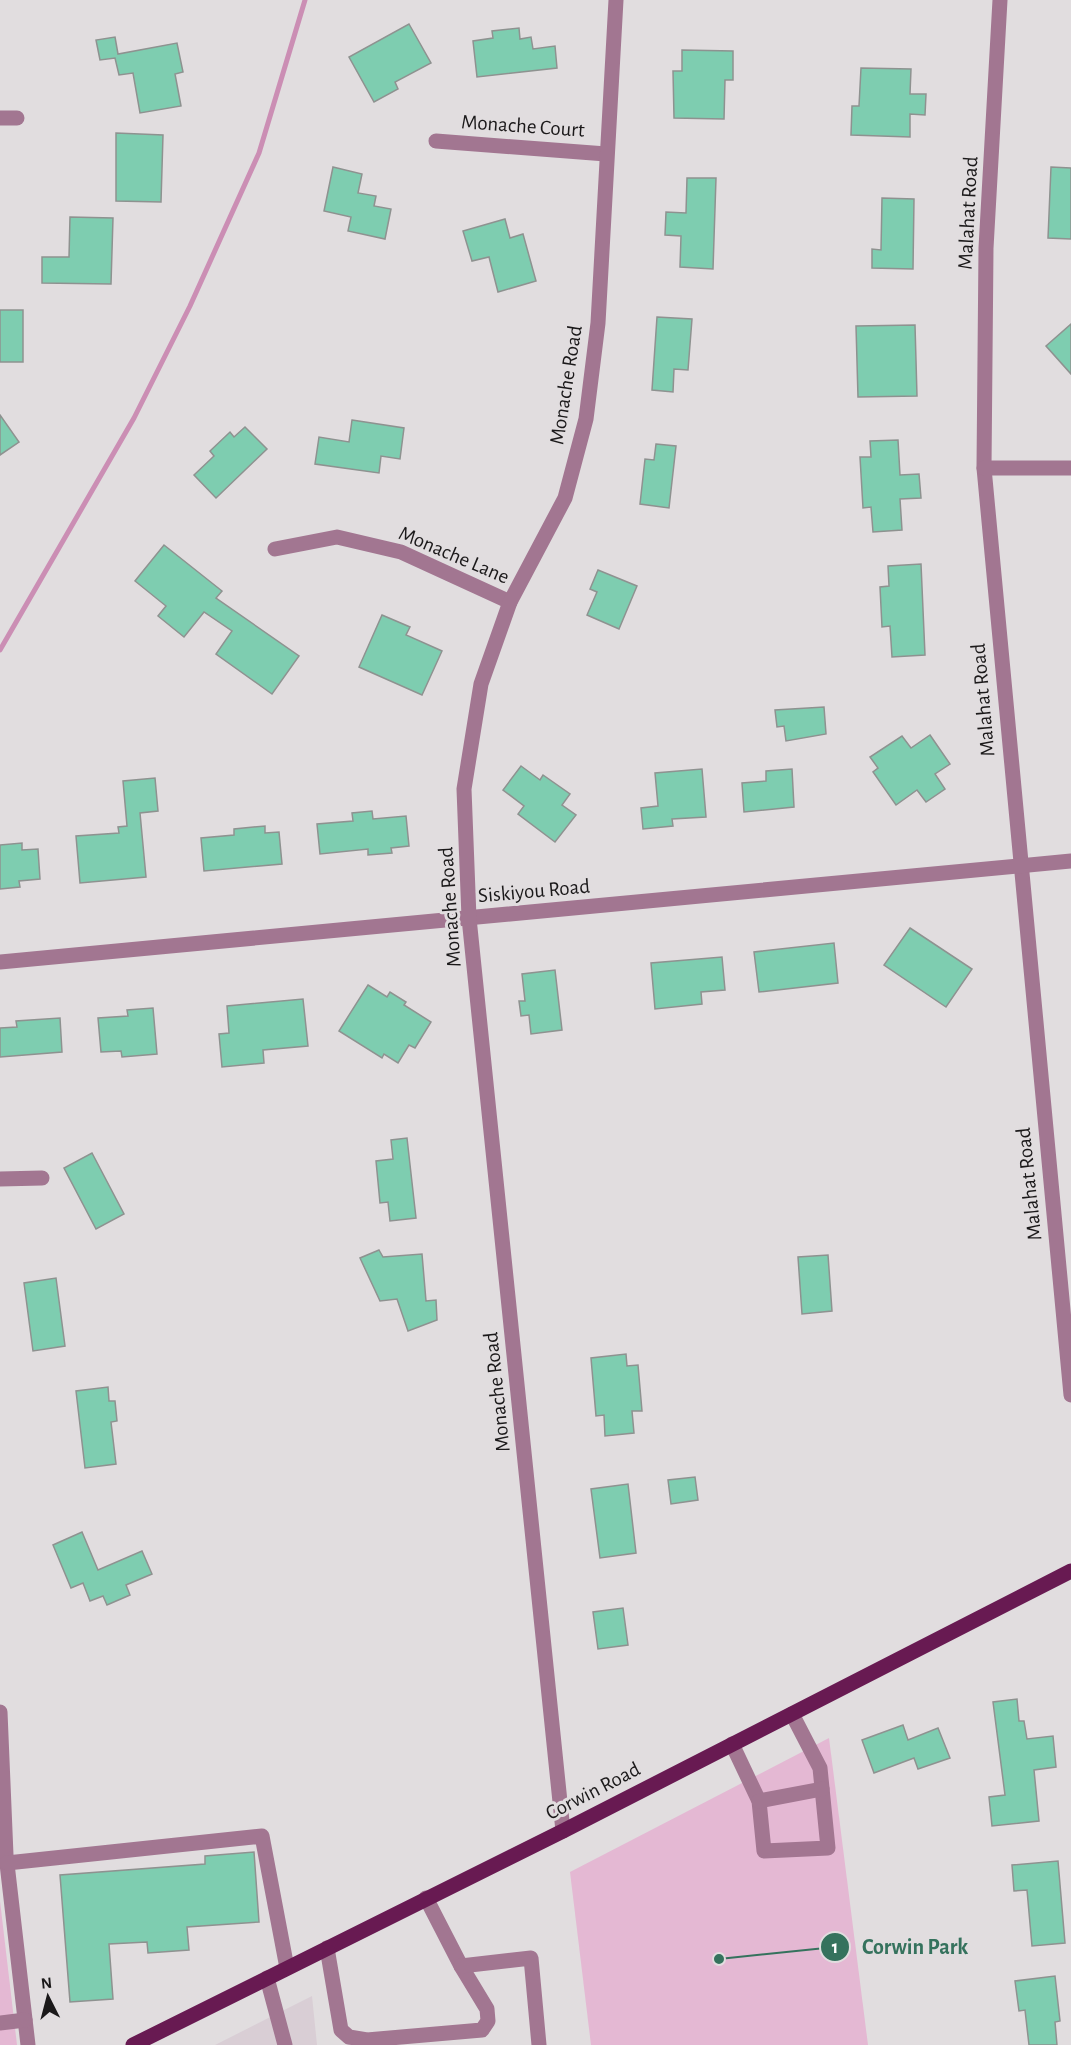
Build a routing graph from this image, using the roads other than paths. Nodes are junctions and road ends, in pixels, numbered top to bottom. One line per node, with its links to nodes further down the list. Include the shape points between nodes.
1 (616, 0): 6 (street, Monache Road)
2 (1000, 0): 7 (street, Malahat Road, via 986,248)
3 (17, 117): 4 (street)
4 (0, 118)
5 (436, 141): 6 (street, Monache Court)
6 (606, 154): 10 (street, Monache Road, via 598,323 586,419 564,498)
7 (984, 468): 8 (street); 12 (street, Malahat Road)
8 (1071, 468)
9 (275, 549): 10 (street, Monache Lane, via 337,537 348,539 401,552)
10 (510, 602): 13 (street, Monache Road, via 481,684 464,789)
11 (1071, 861): 12 (street, Siskiyou Road)
12 (1019, 867): 13 (street, Siskiyou Road); 17 (street, Malahat Road)
13 (470, 918): 14 (street, Siskiyou Road); 24 (street, Monache Road)
14 (0, 962)
15 (42, 1178): 16 (street)
16 (0, 1179)
17 (1071, 1395)
18 (1071, 1571): 20 (main road, Corwin Road)
19 (0, 1712): 25 (street)
20 (792, 1714): 21 (main road, Corwin Road); 22 (street, via 820,1768)
21 (732, 1744): 23 (street); 24 (main road, Corwin Road)
22 (822, 1789): 23 (street); 23 (street, via 828,1848 764,1851)
23 (759, 1801)
24 (563, 1831): 26 (main road, Corwin Road)
25 (7, 1863): 29 (street, via 262,1836); 31 (street)
26 (426, 1898): 27 (main road, Corwin Road); 28 (street)
27 (327, 1948): 29 (main road, Corwin Road); 34 (street, via 341,2030)
28 (461, 1966): 33 (street, via 487,2009 488,2021); 38 (street, via 531,1958)
29 (287, 1968): 30 (main road, Corwin Road)
30 (267, 1978): 36 (main road, Corwin Road); 37 (street)
31 (26, 2020): 32 (street); 35 (street)
32 (0, 2023)
33 (482, 2037): 34 (street)
34 (350, 2041)
35 (28, 2045)
36 (132, 2045)
37 (285, 2045)
38 (538, 2045)

